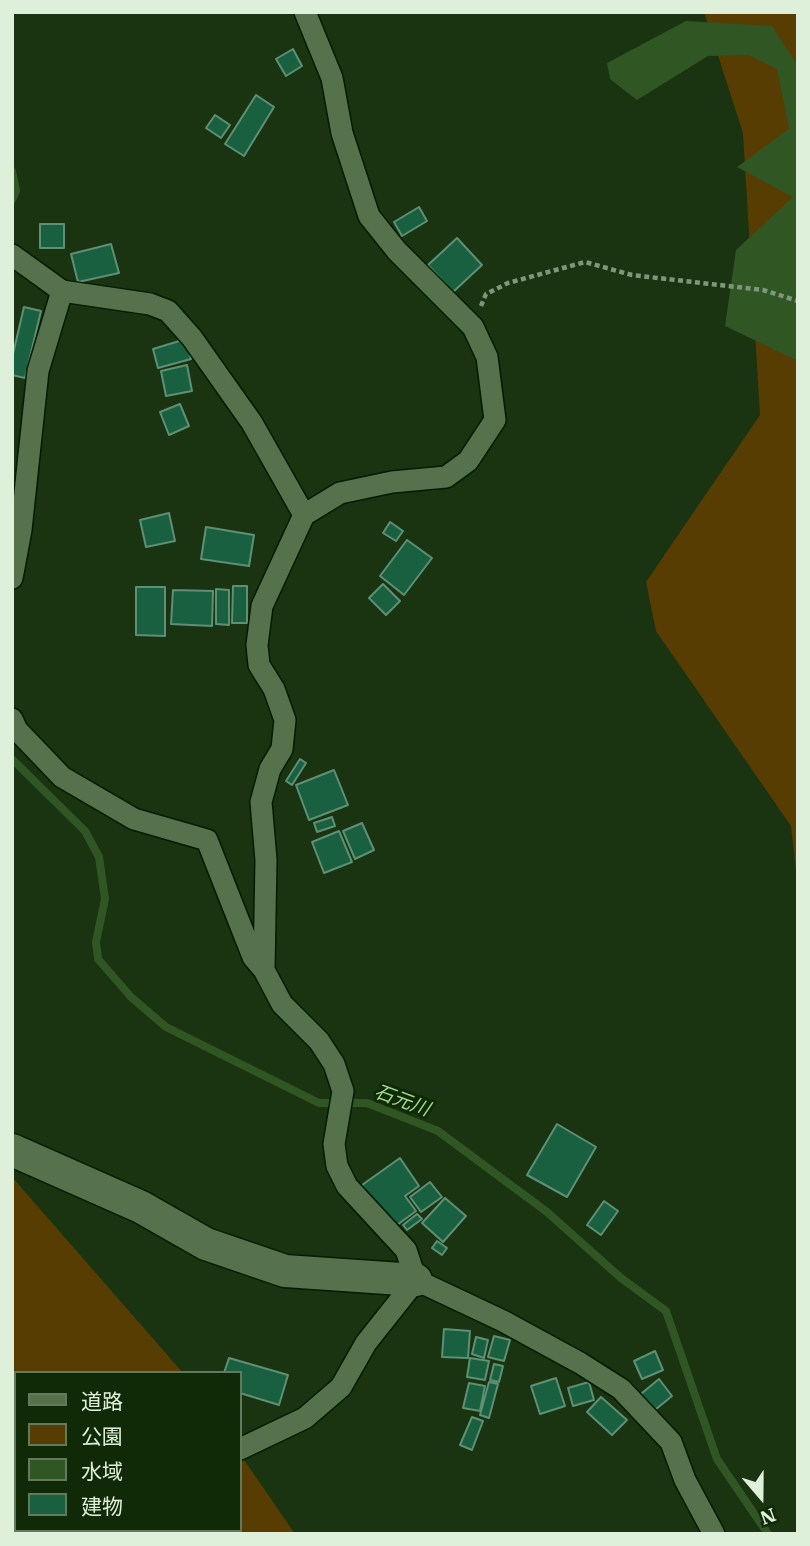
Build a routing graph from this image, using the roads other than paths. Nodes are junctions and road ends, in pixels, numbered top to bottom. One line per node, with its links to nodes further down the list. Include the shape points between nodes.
1 (305, 12): 4 (street, via 332,78 342,133 369,216 473,327 487,357 495,420 468,461 446,477 340,493)
2 (12, 255): 3 (street)
3 (62, 291): 4 (street, via 150,304 168,311 251,423); 5 (street, via 38,371)
4 (304, 515): 7 (street, via 262,606 257,645 259,664 285,720 282,749 270,769 261,802 266,860)
5 (12, 578)
6 (12, 719): 7 (street, via 62,777 134,819 207,840 253,957)
7 (264, 970): 9 (street, via 282,1004 319,1041 334,1064 343,1091 335,1124 337,1166 347,1186 407,1250)
8 (12, 1150): 9 (street, via 141,1207 206,1244 285,1271)
9 (416, 1280): 10 (street, via 366,1343 341,1387 305,1418); 11 (street, via 503,1321 621,1389 671,1441 685,1480)
10 (242, 1448)
11 (714, 1534)

